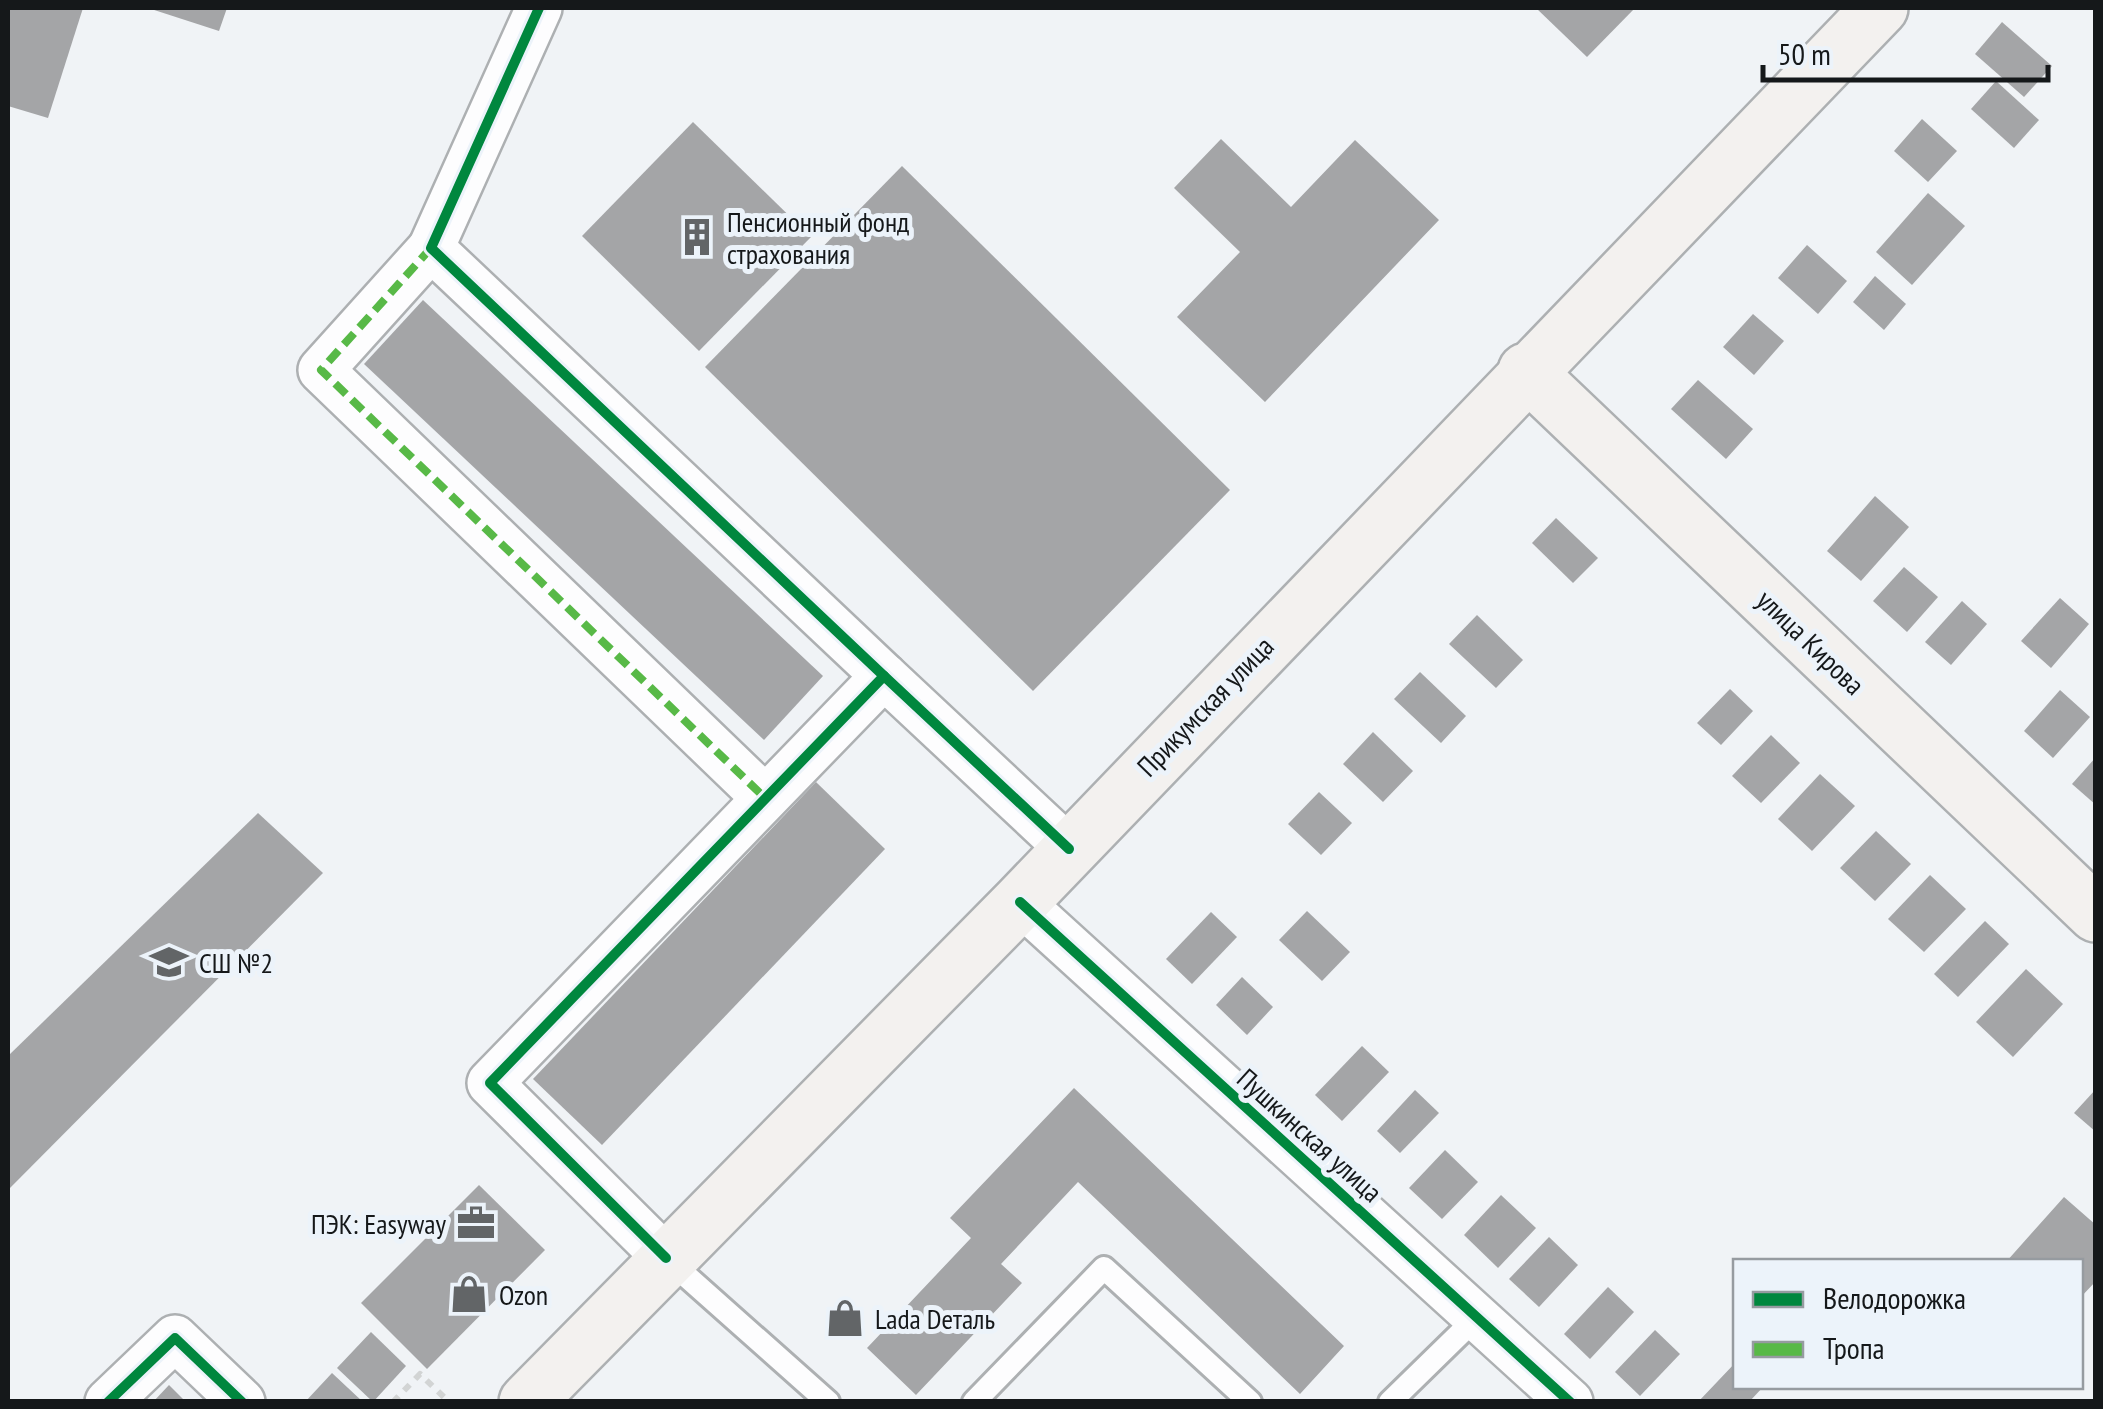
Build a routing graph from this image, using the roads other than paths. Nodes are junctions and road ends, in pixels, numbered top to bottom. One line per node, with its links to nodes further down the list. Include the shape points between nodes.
1 (538, 8): 3 (street)
2 (1880, 8): 4 (main road, Прикумская улица)
3 (431, 248): 5 (street); 6 (street, via 321,370)
4 (1526, 371): 7 (main road, Прикумская улица); 9 (main road, улица Кирова)
5 (884, 676): 6 (street); 7 (street)
6 (766, 798): 10 (street, via 490,1083)
7 (1069, 849): 8 (main road, Прикумская улица)
8 (1020, 902): 10 (main road, Прикумская улица); 11 (street, Пушкинская улица)
9 (2096, 914)
10 (666, 1258): 14 (main road, Прикумская улица); 15 (lane)
11 (1477, 1317): 18 (lane); 19 (street, Пушкинская улица)
12 (108, 1402): 13 (street, via 174,1338)
13 (242, 1402)
14 (527, 1402)
15 (828, 1402)
16 (974, 1402): 17 (lane, via 1104,1268)
17 (1250, 1402)
18 (1390, 1402)
19 (1570, 1402)

